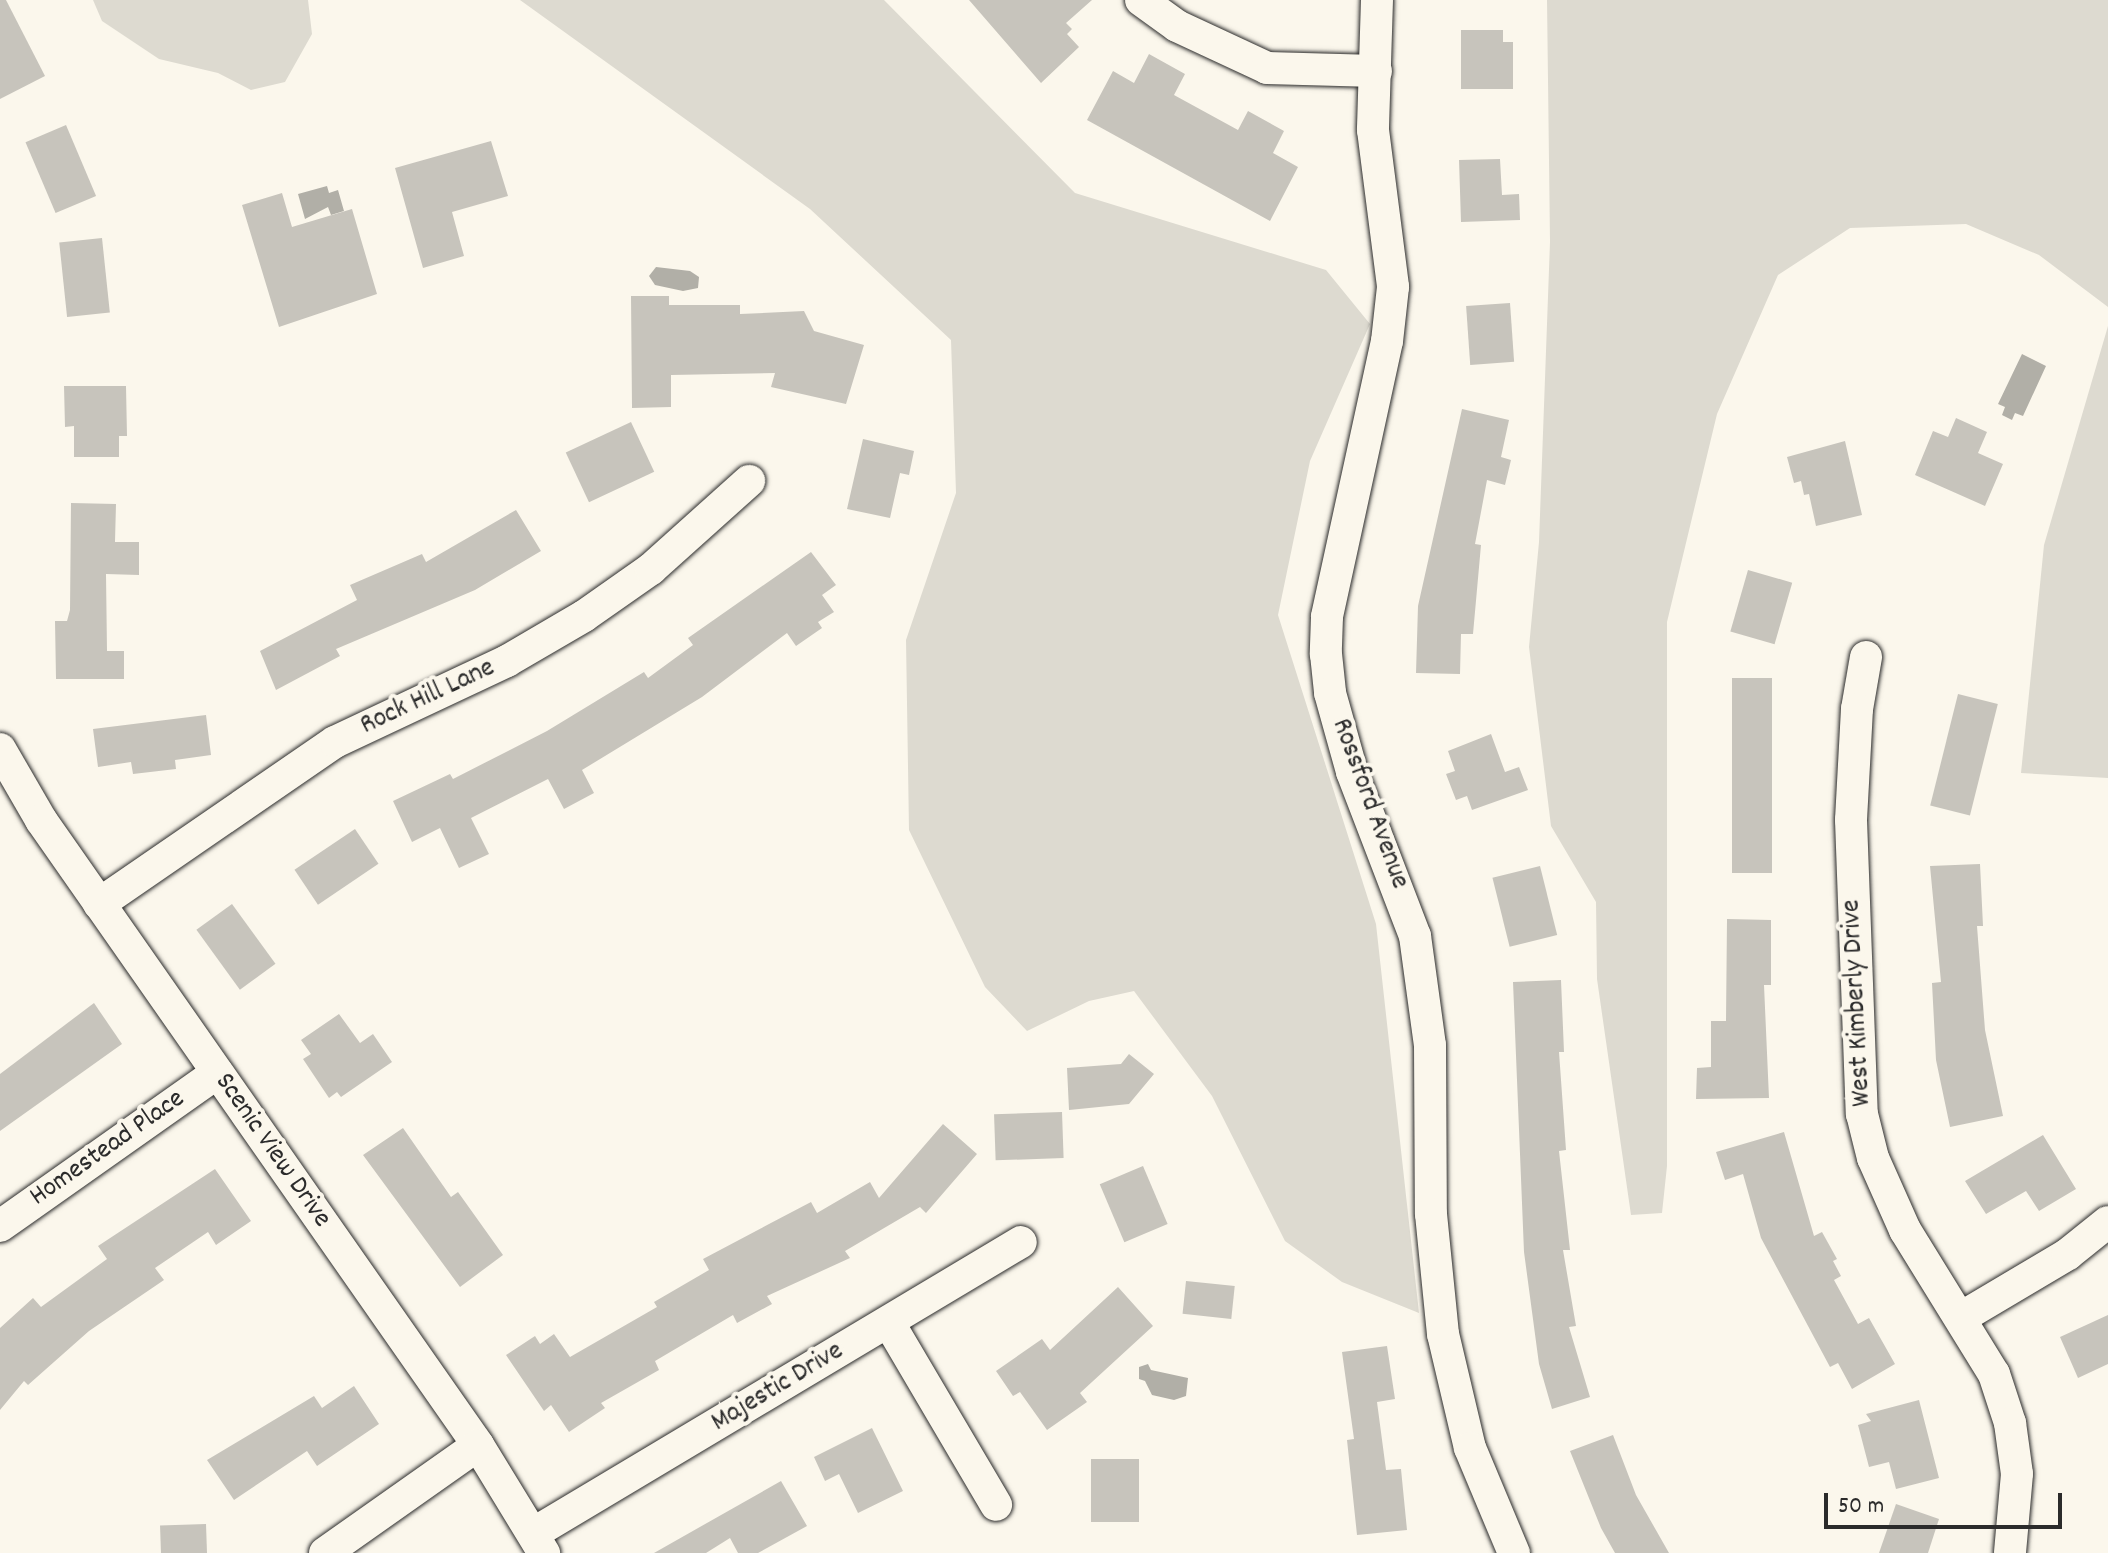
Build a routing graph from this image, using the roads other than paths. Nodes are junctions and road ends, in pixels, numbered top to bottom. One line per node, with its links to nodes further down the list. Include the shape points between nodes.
1 (1141, 0): 3 (street, via 1177,26 1267,68)
2 (1377, 0): 3 (street, Rossford Avenue)
3 (1376, 71): 18 (street, Rossford Avenue, via 1373,130 1393,287 1387,341 1327,617 1326,654 1330,693 1352,772 1415,936 1430,1045 1431,1214 1443,1334 1470,1448)
4 (749, 481): 7 (street, Rock Hill Lane, via 651,569 584,616 507,661 335,742)
5 (1866, 657): 12 (street, West Kimberly Drive, via 1857,709 1851,820 1862,1114 1886,1192)
6 (0, 749): 7 (street, Scenic View Drive)
7 (99, 904): 8 (street, Scenic View Drive)
8 (217, 1073): 10 (street, Homestead Place); 14 (street, Scenic View Drive)
9 (2108, 1222): 12 (street, via 2068,1254)
10 (0, 1226)
11 (1021, 1242): 13 (street, Majestic Drive)
12 (1962, 1317): 19 (street, West Kimberly Drive, via 1994,1374 2010,1423 2017,1474)
13 (889, 1323): 15 (street); 16 (street, Majestic Drive)
14 (478, 1445): 16 (street, Scenic View Drive); 17 (street)
15 (996, 1505)
16 (539, 1543)
17 (325, 1553)
18 (1514, 1553)
19 (2010, 1553)

